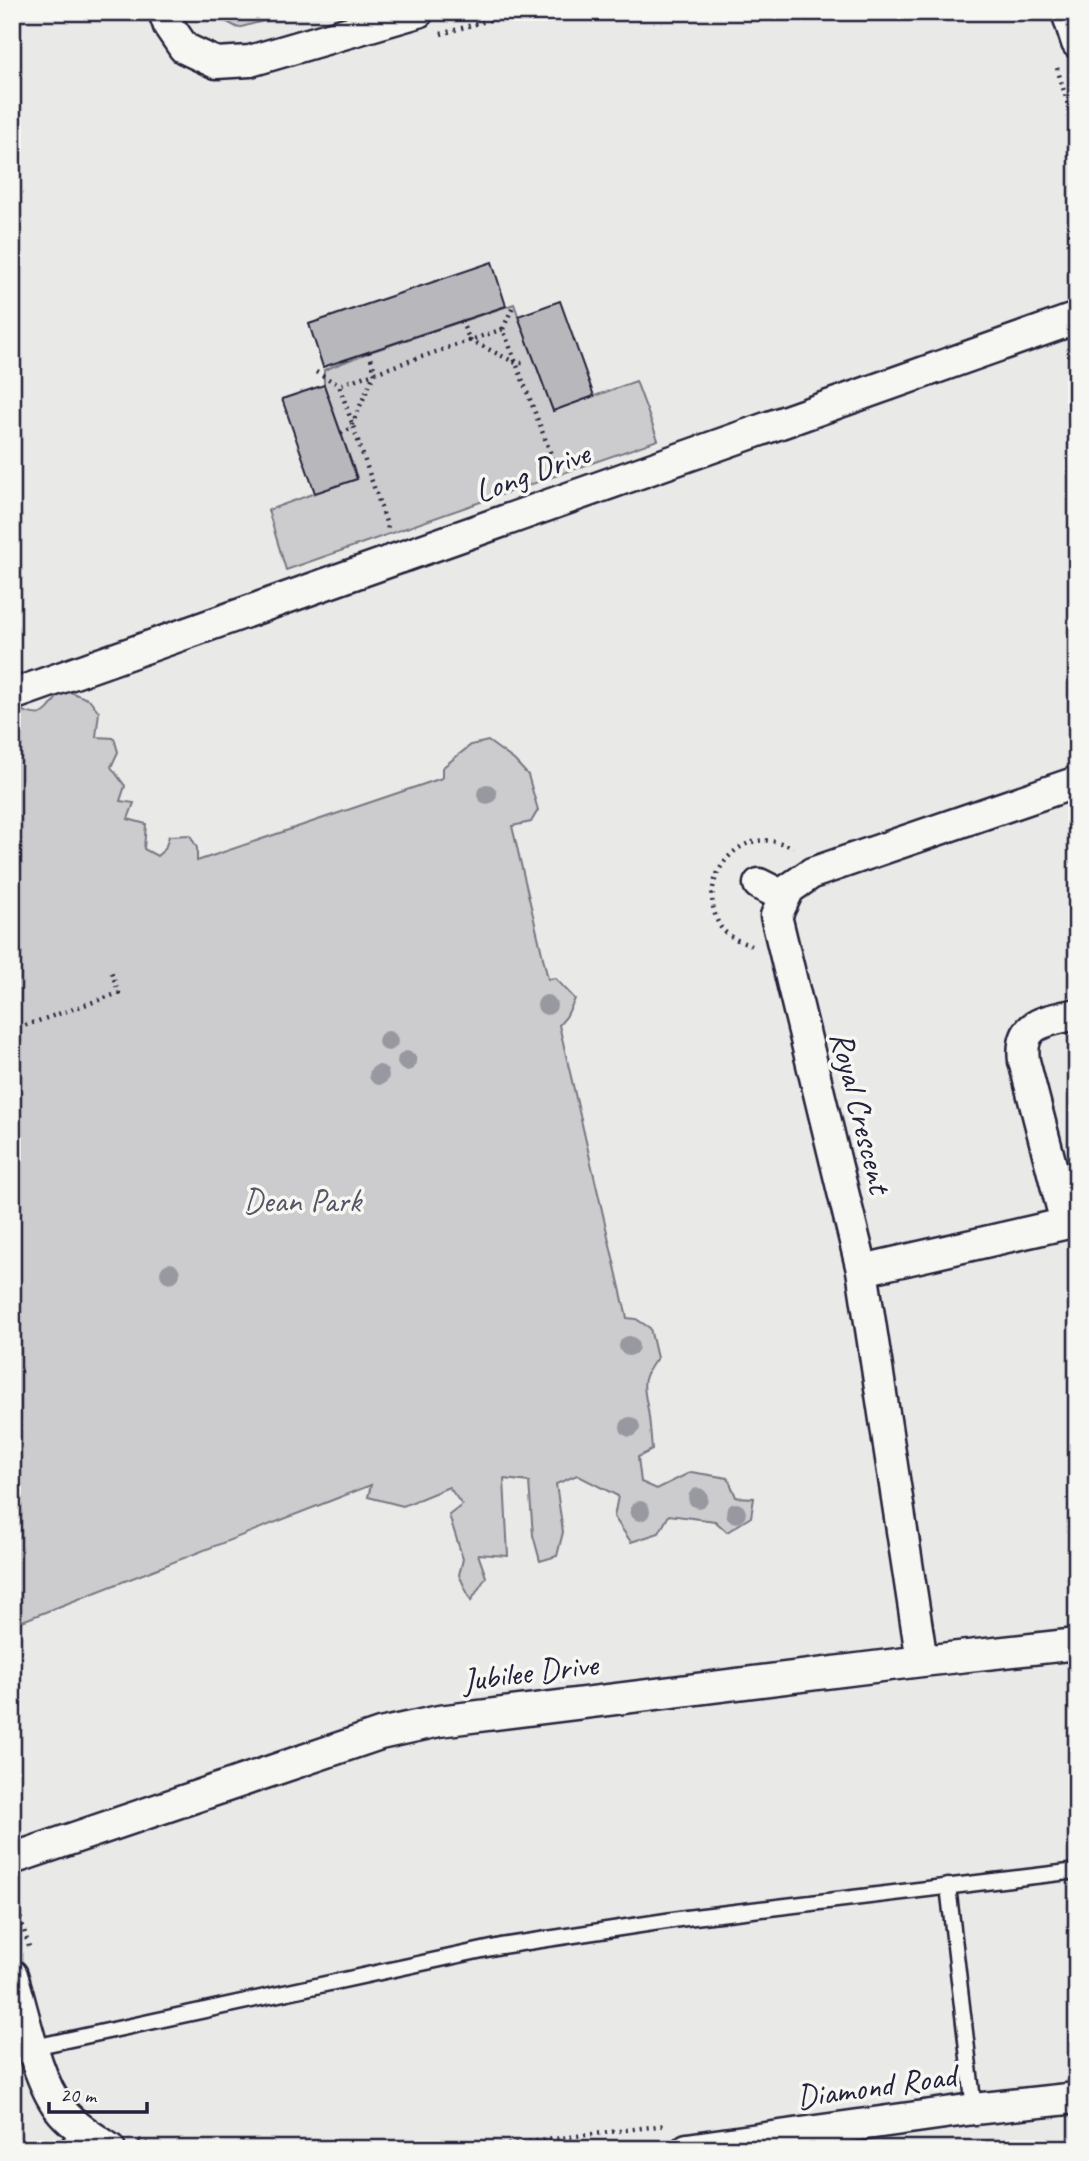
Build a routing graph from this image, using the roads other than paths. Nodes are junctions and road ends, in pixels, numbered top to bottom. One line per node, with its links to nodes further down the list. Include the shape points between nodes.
1 (164, 12): 2 (street, via 184,48 216,63 250,61)
2 (418, 12)
3 (1067, 12): 4 (street)
4 (1066, 52)
5 (1077, 318): 6 (street, Long Drive)
6 (12, 695)
7 (1077, 782): 10 (street, Royal Crescent, via 812,873 789,889 772,890)
8 (1077, 1014): 9 (street, via 1038,1024 1027,1032 1022,1045)
9 (1071, 1222): 10 (street)
10 (862, 1270): 12 (street, Royal Crescent)
11 (1077, 1644): 12 (street, Jubilee Drive)
12 (922, 1661): 13 (street, Jubilee Drive, via 504,1712 392,1731)
13 (12, 1859)
14 (1077, 1871): 15 (lane)
15 (948, 1886): 17 (lane, via 501,1946); 19 (lane)
16 (12, 1975): 17 (street)
17 (34, 2047): 20 (street, via 43,2078)
18 (1077, 2098): 19 (street, Diamond Road)
19 (974, 2109): 21 (street, Diamond Road)
20 (73, 2139): 22 (street)
21 (790, 2143): 23 (street, Diamond Road)
22 (110, 2149)
23 (687, 2149)

